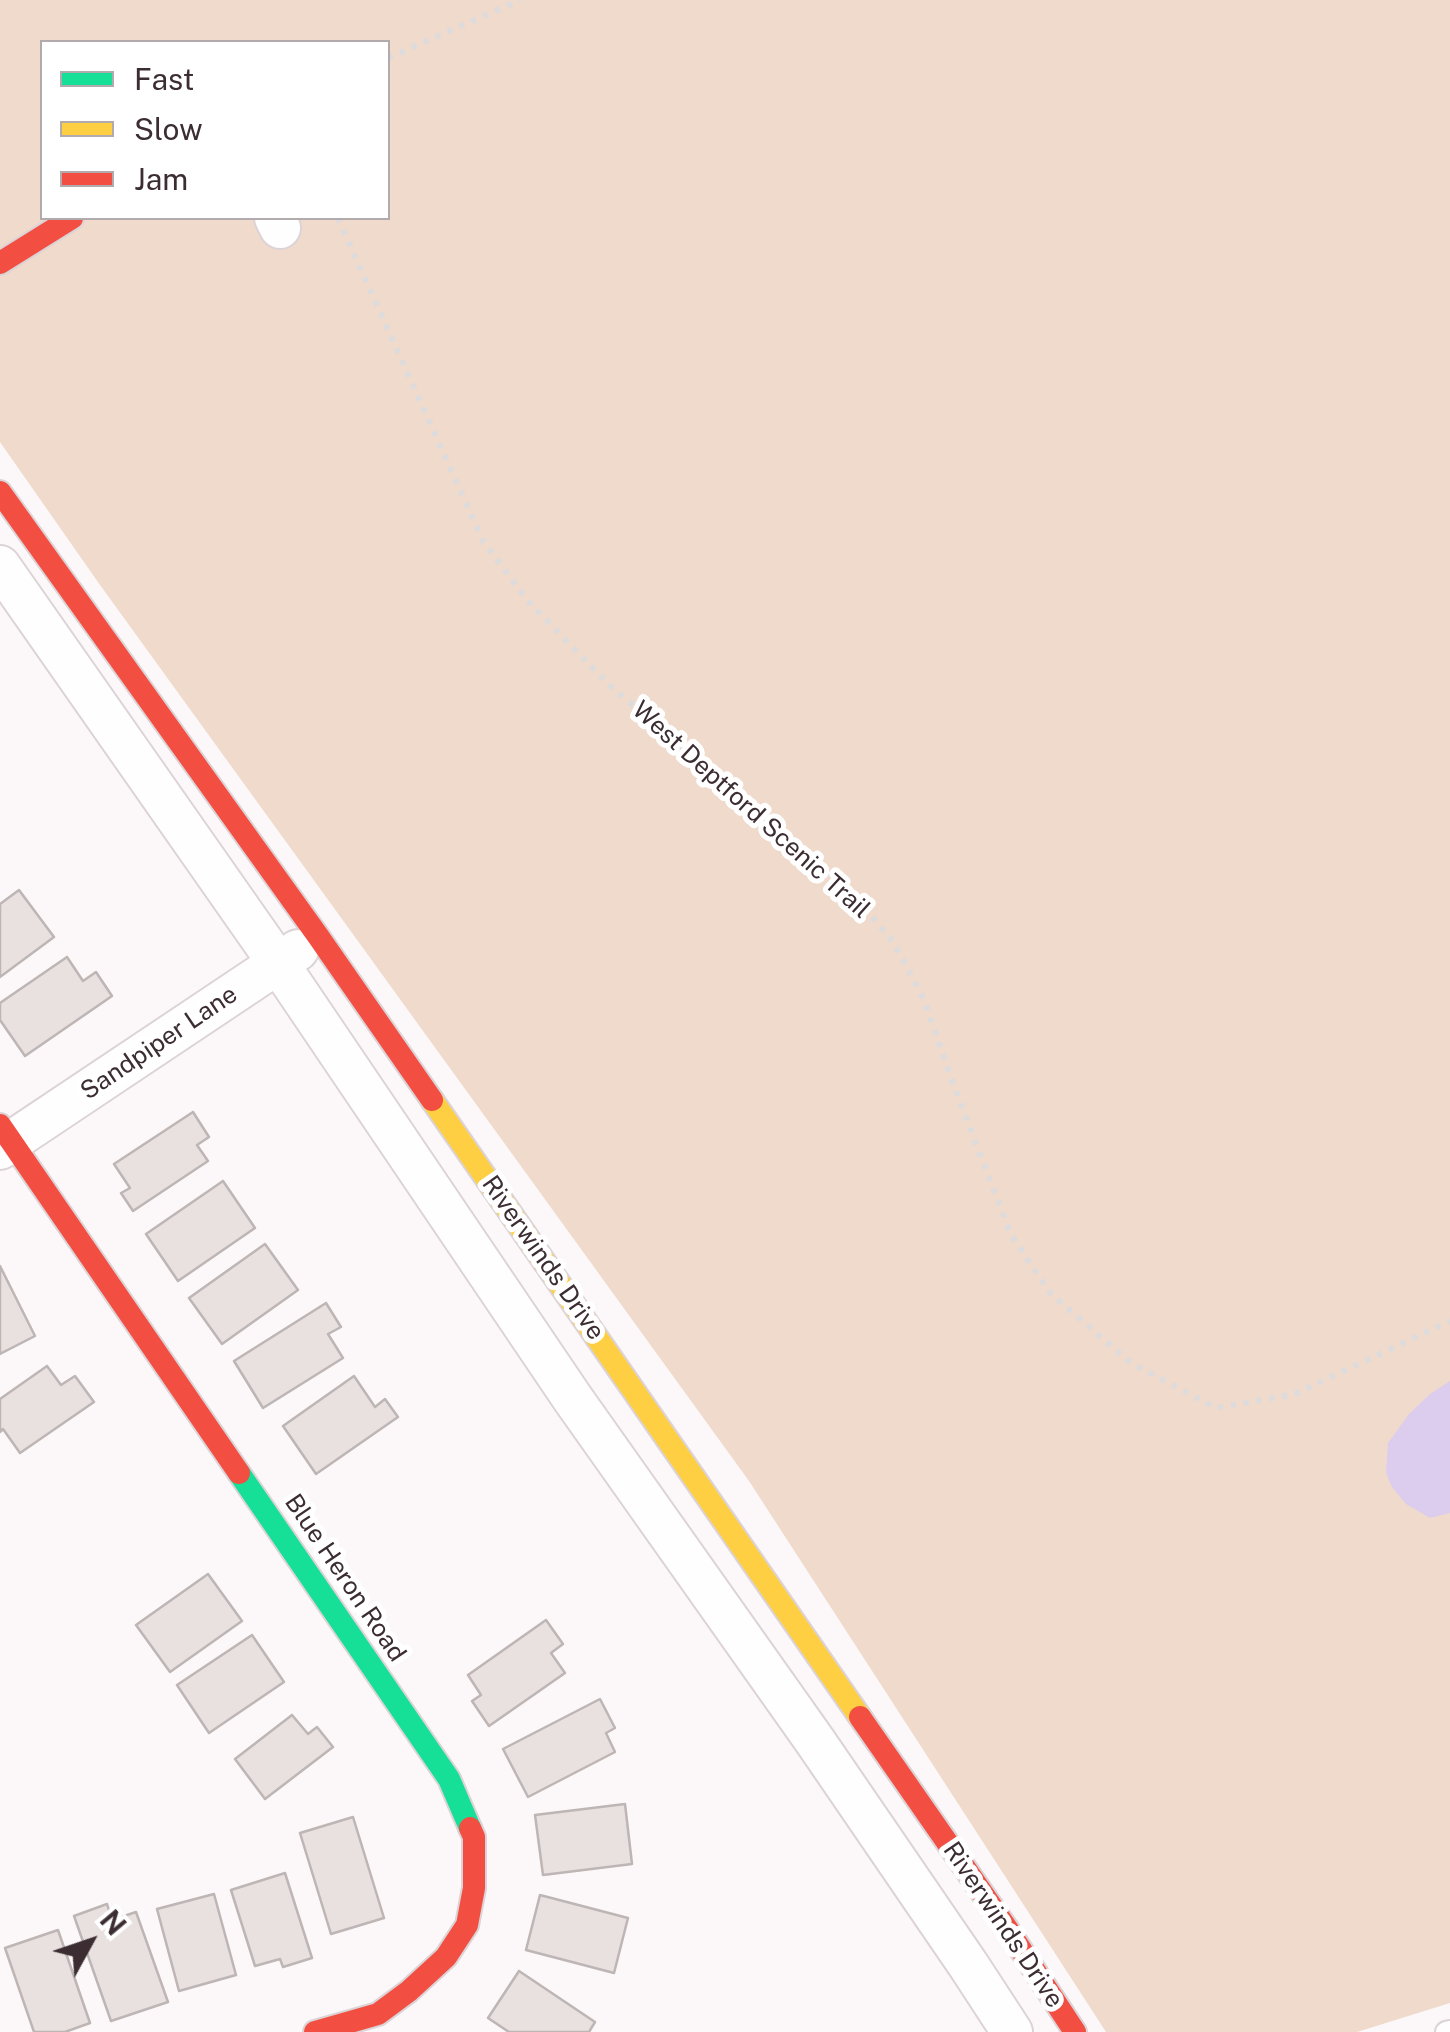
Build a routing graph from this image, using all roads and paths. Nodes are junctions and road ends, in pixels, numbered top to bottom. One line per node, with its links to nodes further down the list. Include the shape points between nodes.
1 (520, 0): 2 (path)
2 (390, 57)
3 (69, 220): 5 (street)
4 (339, 220): 11 (path, West Deptford Scenic Trail, via 483,540 528,601 604,681 858,900 894,944 924,1000 1011,1236 1050,1293 1130,1362 1216,1408 1295,1394)
5 (0, 262)
6 (0, 492): 8 (street, Riverwinds Drive)
7 (0, 566): 9 (street, Riverwinds Drive)
8 (318, 936): 9 (street, Sandpiper Lane); 14 (street, Riverwinds Drive)
9 (278, 964): 10 (street, Sandpiper Lane); 13 (street, Riverwinds Drive)
10 (4, 1139): 12 (street, Blue Heron Road, via 449,1779 474,1837 467,1925 446,1957 378,2014)
11 (1450, 1321)
12 (315, 2032)
13 (1012, 2032)
14 (1075, 2032)

